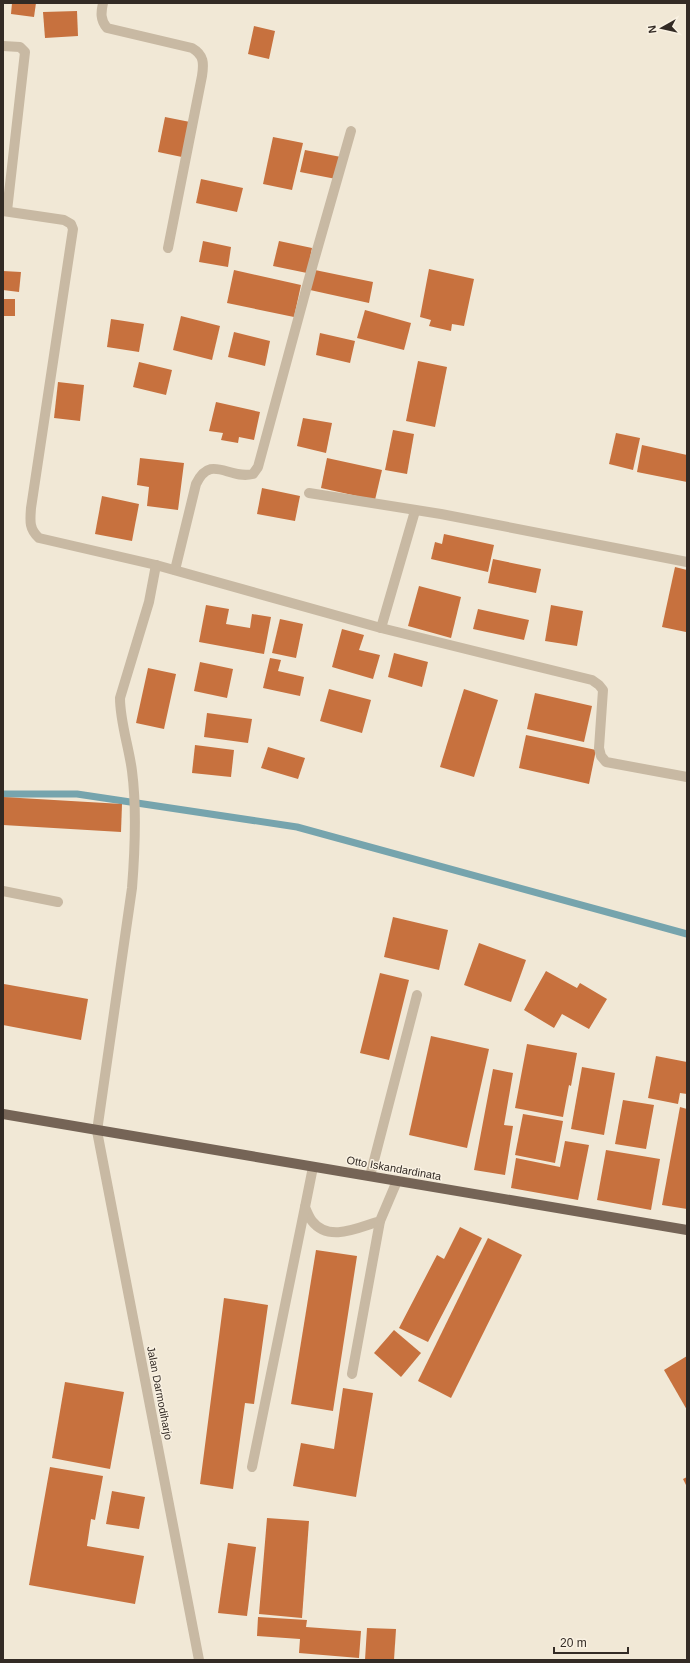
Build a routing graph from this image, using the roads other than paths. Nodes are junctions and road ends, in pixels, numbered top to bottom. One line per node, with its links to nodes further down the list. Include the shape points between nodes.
1 (104, 3): 5 (street, via 101,16 107,28 192,48 203,58 202,76)
2 (3, 46): 4 (street, via 20,47 25,52)
3 (351, 131): 10 (street, via 258,467 253,474 245,476 215,468 206,469 201,474 196,484)
4 (5, 211): 9 (street, via 64,220 71,224 73,229 30,527 39,538)
5 (168, 248)
6 (309, 493): 7 (street)
7 (415, 511): 8 (street); 11 (street)
8 (687, 562)
9 (156, 565): 10 (street); 17 (street, Jalan Darmodiharjo, via 149,602 120,698 132,772 135,854)
10 (175, 570): 11 (street)
11 (382, 628): 12 (street, via 592,680 603,690 599,748 606,762)
12 (687, 777)
13 (3, 891): 14 (street)
14 (58, 902)
15 (418, 995): 19 (street)
16 (3, 1114): 17 (main road, Otto Iskandardinata)
17 (97, 1131): 18 (main road, Otto Iskandardinata); 26 (street, Jalan Darmodiharjo)
18 (313, 1167): 19 (main road, Otto Iskandardinata); 21 (street)
19 (370, 1176): 20 (main road, Otto Iskandardinata)
20 (397, 1181): 22 (street); 23 (main road, Otto Iskandardinata)
21 (305, 1207): 22 (street, via 313,1222 328,1232 355,1230); 25 (street)
22 (380, 1221): 24 (street)
23 (687, 1230)
24 (352, 1374)
25 (252, 1467)
26 (199, 1660)

